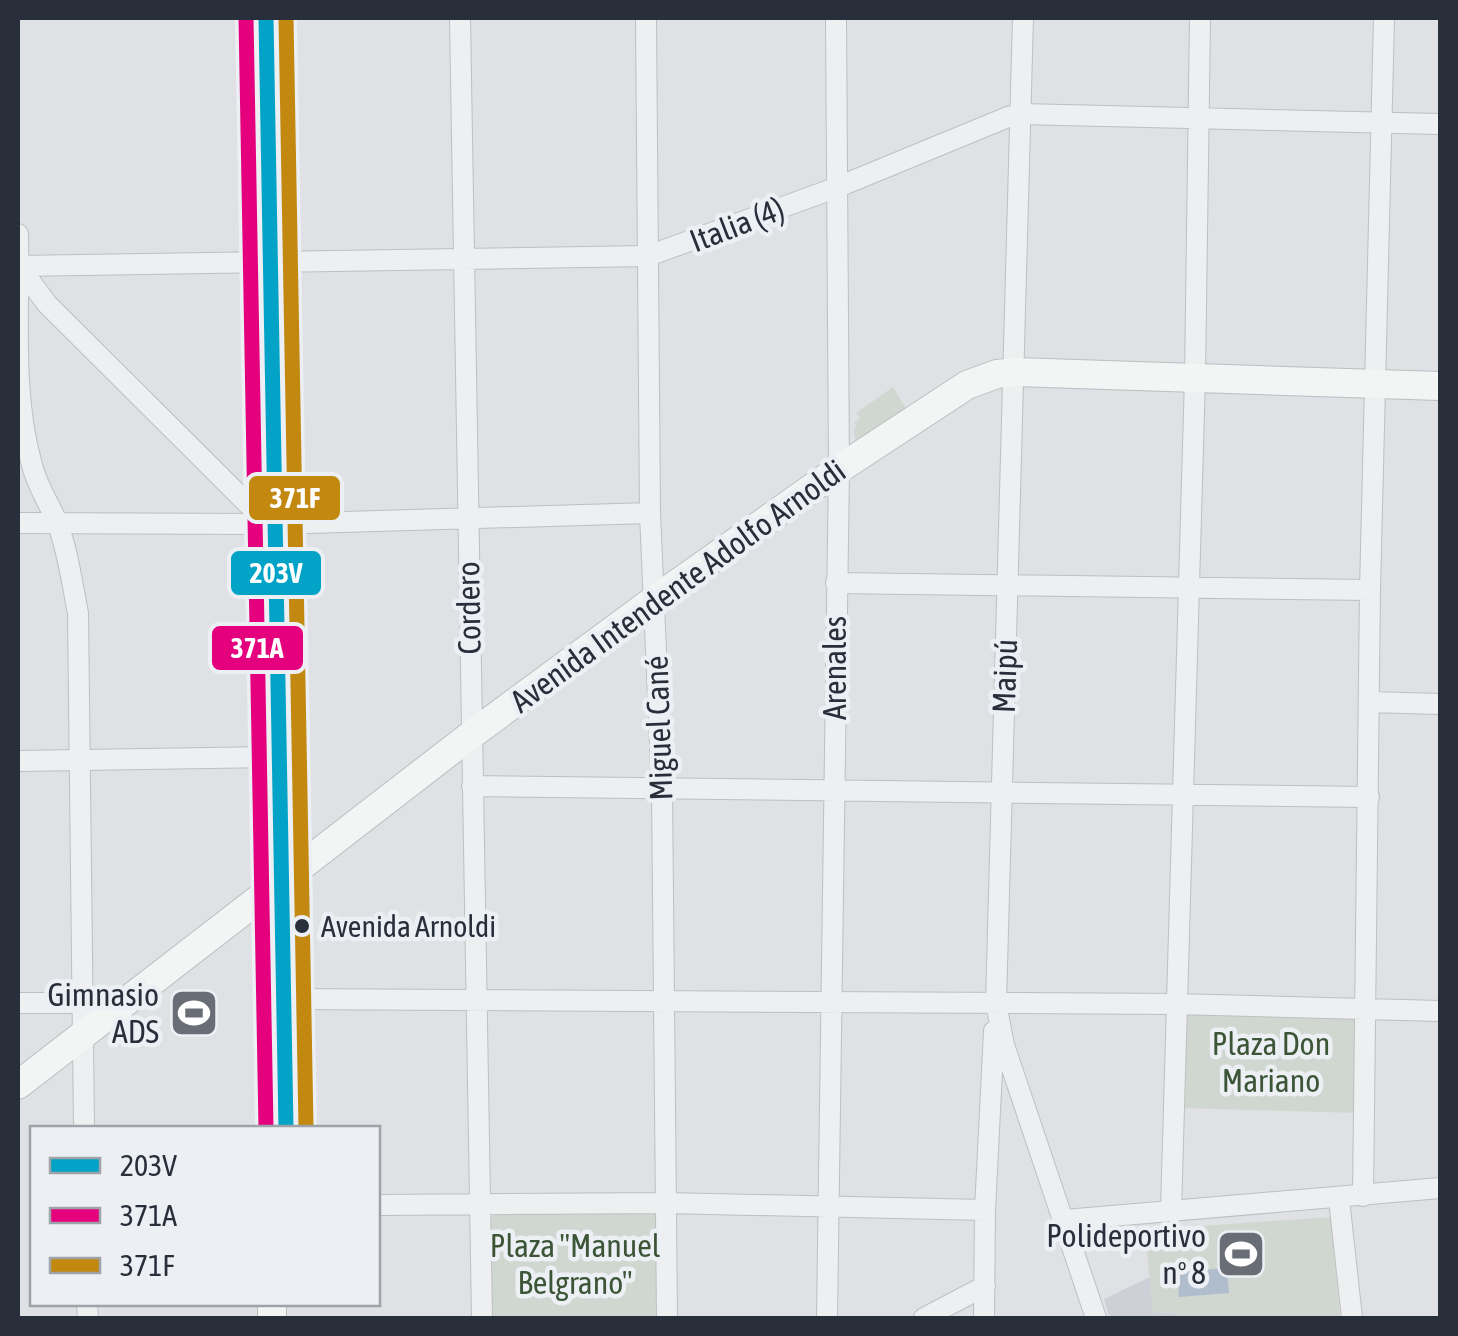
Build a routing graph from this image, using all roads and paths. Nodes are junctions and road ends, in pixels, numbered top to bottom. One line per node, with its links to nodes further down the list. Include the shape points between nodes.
1 (249, 18): 17 (main road)
2 (266, 18): 17 (main road)
3 (460, 18): 16 (street, Cordero)
4 (646, 18): 15 (street, Miguel Cané)
5 (836, 18): 13 (street, Arenales)
6 (1023, 18): 9 (street, Maipú)
7 (1200, 18): 10 (street)
8 (1384, 18): 11 (street)
9 (1020, 114): 10 (street, Italia (4)); 13 (street, Italia (4)); 19 (street, Maipú)
10 (1198, 120): 11 (street, Italia (4)); 20 (street)
11 (1382, 123): 12 (street, Italia (4)); 21 (street)
12 (1440, 124)
13 (838, 187): 15 (street, Italia (4)); 23 (street, Arenales)
14 (18, 234): 18 (street)
15 (648, 256): 16 (street, Italia (4)); 24 (street, Miguel Cané)
16 (462, 259): 17 (street, Italia (4)); 25 (street, Cordero)
17 (261, 262): 18 (street, Italia (4)); 26 (main road)
18 (18, 266): 26 (street, via 46,304); 27 (street, via 24,424 32,467)
19 (1016, 372): 20 (main road, Avenida Intendente Adolfo Arnoldi); 23 (main road, Avenida Intendente Adolfo Arnoldi, via 967,385); 30 (street, Maipú)
20 (1195, 377): 21 (main road, Avenida Intendente Adolfo Arnoldi); 31 (street)
21 (1376, 384): 22 (main road, Avenida Intendente Adolfo Arnoldi); 32 (street)
22 (1440, 386)
23 (839, 469): 29 (street, Arenales); 33 (main road, Avenida Intendente Adolfo Arnoldi)
24 (650, 513): 25 (street); 33 (street, Miguel Cané)
25 (468, 520): 26 (street); 36 (street, Cordero)
26 (263, 521): 27 (street); 37 (main road)
27 (56, 522): 28 (street); 38 (street, via 78,613)
28 (18, 523)
29 (836, 583): 30 (street); 42 (street, Arenales)
30 (1009, 583): 31 (street); 43 (street, Maipú)
31 (1187, 588): 32 (street); 44 (street)
32 (1370, 590): 34 (street)
33 (654, 600): 36 (main road, Avenida Intendente Adolfo Arnoldi); 41 (street, Miguel Cané)
34 (1370, 702): 35 (street); 45 (street)
35 (1440, 704)
36 (471, 734): 40 (street, Cordero); 46 (main road, Avenida Intendente Adolfo Arnoldi)
37 (270, 757): 38 (street); 46 (main road)
38 (80, 760): 39 (street); 52 (street)
39 (18, 762)
40 (472, 786): 41 (street); 48 (street, Cordero)
41 (662, 789): 42 (street); 49 (street, Miguel Cané)
42 (835, 790): 43 (street); 50 (street, Arenales)
43 (1000, 793): 44 (street); 53 (street, Maipú)
44 (1182, 793): 45 (street); 54 (street)
45 (1369, 797): 55 (street)
46 (272, 888): 47 (main road); 57 (main road, Avenida Intendente Adolfo Arnoldi); 60 (main road)
47 (283, 999): 48 (street); 61 (main road)
48 (476, 1000): 49 (street); 66 (street, Cordero)
49 (664, 1002): 50 (street); 65 (street, Miguel Cané)
50 (830, 1002): 53 (street); 68 (street, Arenales)
51 (18, 1003): 52 (street)
52 (83, 1003): 57 (street)
53 (996, 1003): 54 (street); 69 (street); 71 (street, Maipú)
54 (1176, 1004): 55 (street); 70 (street)
55 (1368, 1009): 56 (street); 63 (street)
56 (1440, 1012)
57 (83, 1034): 58 (main road, Avenida Intendente Adolfo Arnoldi); 59 (street)
58 (18, 1085)
59 (84, 1126)
60 (268, 1126)
61 (286, 1126)
62 (1440, 1188): 63 (street)
63 (1363, 1196): 64 (street)
64 (1340, 1199): 70 (street); 79 (street)
65 (666, 1203): 66 (street); 68 (street); 74 (street, Miguel Cané)
66 (480, 1204): 67 (street); 73 (street, Cordero)
67 (380, 1206)
68 (826, 1208): 69 (street); 75 (street, Arenales)
69 (985, 1210): 72 (street)
70 (1171, 1212): 71 (street)
71 (1064, 1220): 78 (street, Maipú)
72 (985, 1286): 76 (street); 77 (street)
73 (482, 1318)
74 (668, 1318)
75 (827, 1318)
76 (924, 1318)
77 (984, 1318)
78 (1096, 1318)
79 (1352, 1318)

